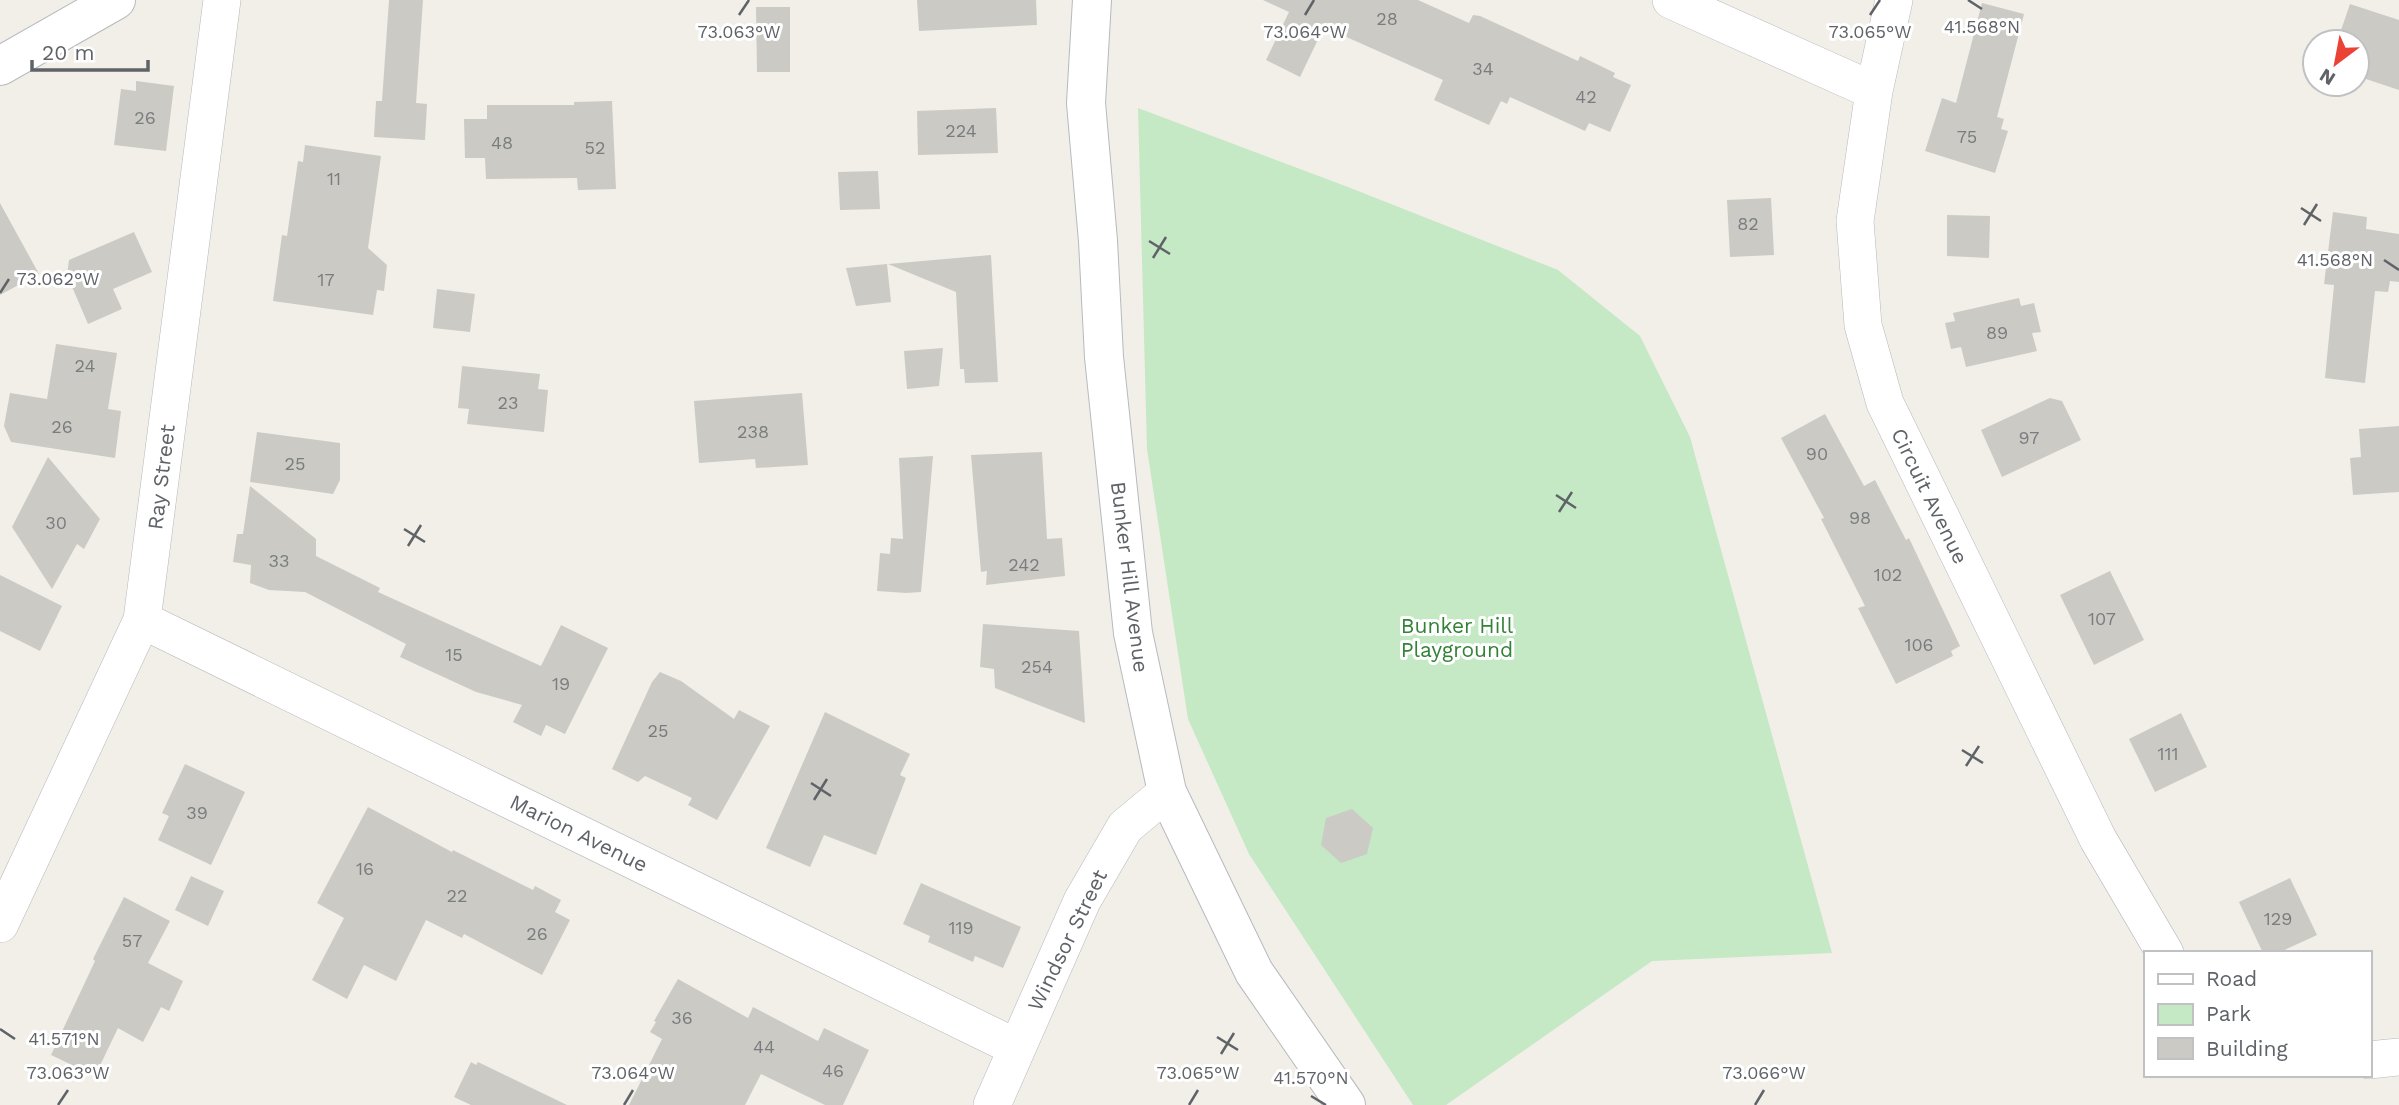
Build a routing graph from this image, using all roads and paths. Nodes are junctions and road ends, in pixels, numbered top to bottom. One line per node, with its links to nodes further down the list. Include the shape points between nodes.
1 (116, 0): 6 (main road)
2 (222, 0): 8 (street, Ray Street)
3 (1093, 0): 9 (main road, Bunker Hill Avenue, via 1086,103 1104,357 1133,632)
4 (1671, 0): 7 (street)
5 (1894, 0): 7 (street, Circuit Avenue)
6 (0, 66)
7 (1874, 91): 11 (street, Circuit Avenue, via 1855,221 1863,325 1885,403 2098,839)
8 (142, 620): 10 (street, Ray Street); 12 (street, Marion Avenue)
9 (1167, 792): 12 (street, Windsor Street, via 1125,827 1082,901); 16 (main road, Bunker Hill Avenue, via 1254,972)
10 (0, 924)
11 (2164, 951)
12 (1016, 1047): 15 (street, Windsor Street)
13 (2399, 1056): 14 (street)
14 (2371, 1060)
15 (992, 1105)
16 (1346, 1105)

